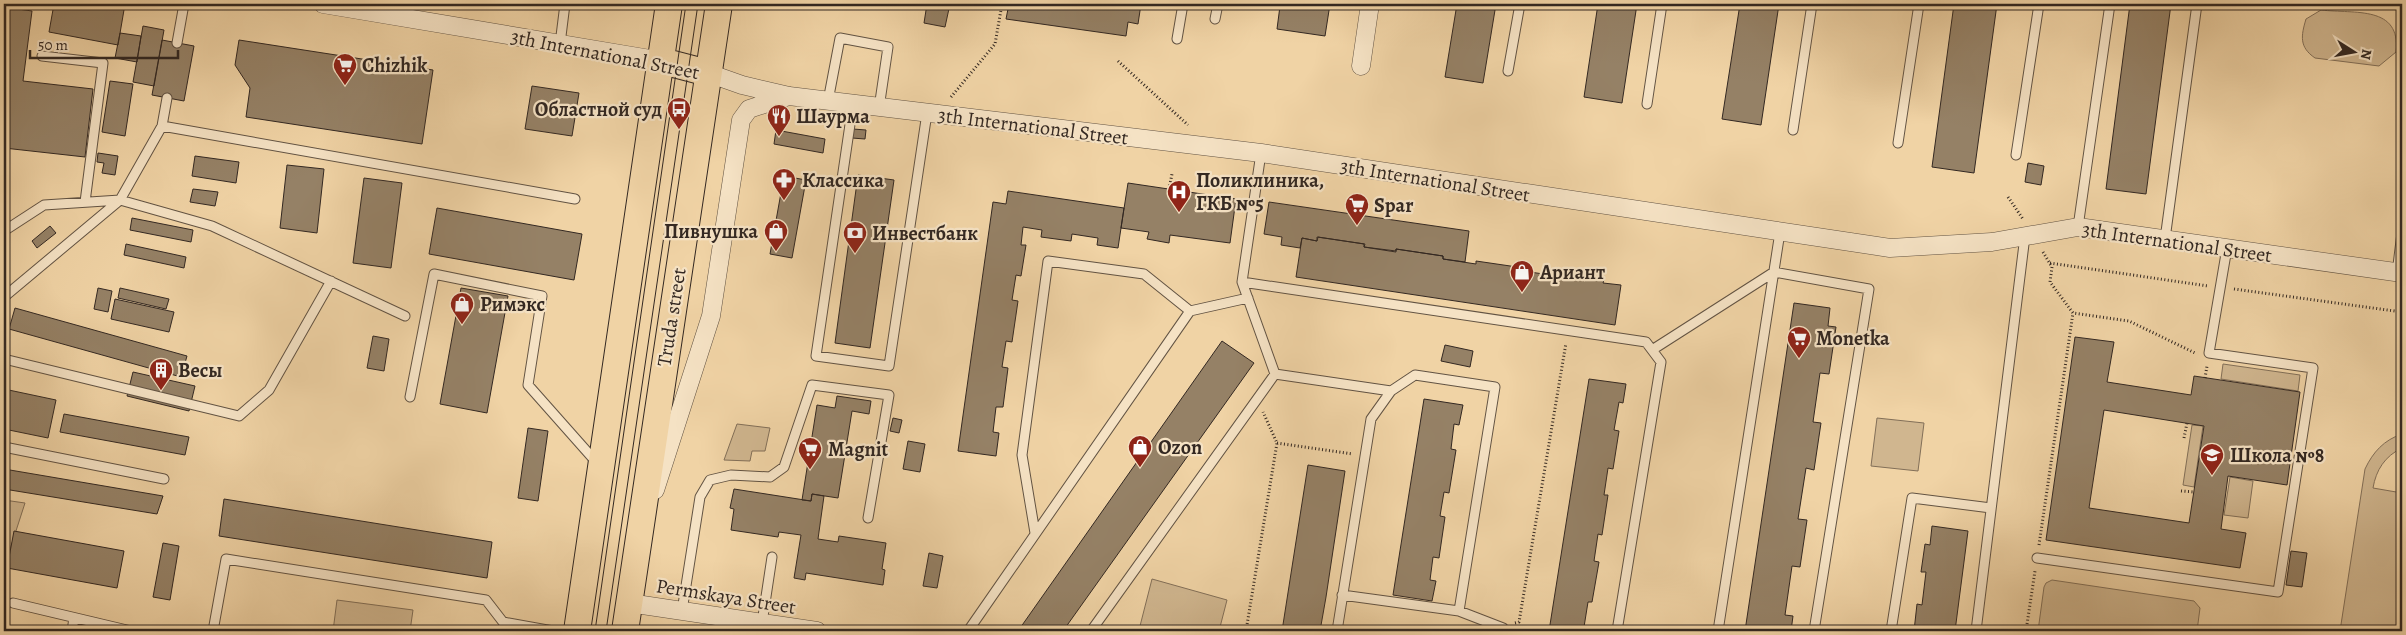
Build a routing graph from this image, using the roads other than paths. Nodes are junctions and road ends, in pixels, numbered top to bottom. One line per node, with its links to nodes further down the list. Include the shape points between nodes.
1 (184, 4): 19 (lane)
2 (323, 4): 16 (street, 3th International Street)
3 (565, 4): 20 (lane)
4 (669, 4): 22 (main road)
5 (719, 4): 25 (main road, Truda street)
6 (1183, 4): 18 (lane)
7 (1218, 4): 17 (lane)
8 (1370, 4): 23 (street)
9 (1520, 4): 24 (lane)
10 (1662, 4): 30 (lane)
11 (1812, 4): 34 (lane)
12 (1919, 4): 35 (lane)
13 (2039, 4): 37 (lane)
14 (2110, 4): 41 (lane)
15 (2196, 4): 46 (lane)
16 (402, 10): 20 (street, 3th International Street)
17 (1215, 19)
18 (1177, 39)
19 (177, 42)
20 (560, 44): 22 (street, 3th International Street)
21 (42, 56): 40 (lane, via 103,63)
22 (662, 61): 25 (main road, 3th International Street); 62 (main road)
23 (1361, 66)
24 (1508, 71)
25 (708, 73): 26 (street, 3th International Street, via 742,86); 67 (main road, Truda street)
26 (789, 96): 28 (street, 3th International Street); 67 (street, via 749,109 742,120 711,316)
27 (167, 98): 33 (lane)
28 (828, 101): 29 (street, 3th International Street); 31 (lane, via 840,38 888,47)
29 (853, 104): 31 (street, 3th International Street); 32 (lane, via 816,356 889,366)
30 (1647, 104)
31 (880, 108): 32 (street, 3th International Street)
32 (932, 114): 36 (street, 3th International Street)
33 (162, 126): 38 (lane); 39 (lane)
34 (1794, 130)
35 (1898, 143)
36 (1262, 153): 43 (street, 3th International Street); 51 (lane)
37 (2016, 155)
38 (575, 199)
39 (120, 200): 40 (lane); 50 (lane, via 212,226); 52 (lane)
40 (85, 202): 42 (lane, via 44,205)
41 (2078, 227): 45 (street, 3th International Street); 46 (street, 3th International Street)
42 (4, 231)
43 (1780, 232): 45 (street, 3th International Street, via 1890,248 1992,242); 48 (lane)
44 (2402, 233): 49 (lane)
45 (2029, 235): 64 (lane)
46 (2165, 239): 47 (street, 3th International Street)
47 (2227, 248): 49 (street, 3th International Street); 69 (lane, via 2209,353 2313,368 2278,592)
48 (1774, 272): 56 (lane); 91 (lane); 92 (lane, via 1869,288)
49 (2399, 273)
50 (331, 282): 55 (lane); 57 (lane, via 269,390 239,416)
51 (1242, 282): 53 (lane); 56 (lane, via 1646,342)
52 (4, 297)
53 (1248, 298): 54 (lane); 58 (lane)
54 (1190, 310): 66 (lane); 66 (lane, via 1144,274 1048,261 1022,455)
55 (405, 316)
56 (1652, 350): 90 (lane, via 1662,362)
57 (4, 359)
58 (1275, 374): 59 (lane); 88 (lane)
59 (1391, 391): 70 (lane, via 1371,419); 74 (lane, via 1415,375 1495,387)
60 (410, 397): 62 (lane, via 434,274 542,296 528,385)
61 (4, 447): 63 (lane)
62 (601, 468): 84 (main road)
63 (164, 479)
64 (1991, 508): 93 (lane, via 1912,498); 94 (lane)
65 (868, 518): 73 (lane, via 889,395 812,384 784,467 770,477 730,475 710,480 700,497)
66 (1035, 533): 87 (lane)
67 (637, 548): 71 (main road, Truda street)
68 (772, 557): 76 (lane)
69 (2037, 558)
70 (1342, 595): 74 (lane); 89 (lane)
71 (629, 603): 73 (street, Permskaya Street); 85 (main road, Truda street)
72 (13, 604): 75 (lane)
73 (682, 611): 77 (street, Permskaya Street)
74 (1459, 611): 79 (lane)
75 (74, 618): 80 (lane); 81 (lane)
76 (762, 623): 77 (street, Permskaya Street); 86 (street, Permskaya Street)
77 (727, 625)
78 (502, 627): 82 (lane, via 486,600 226,559); 83 (lane)
79 (1503, 630)
80 (72, 631)
81 (131, 631)
82 (213, 631)
83 (553, 631)
84 (577, 631)
85 (624, 631)
86 (817, 631)
87 (968, 631)
88 (1091, 631)
89 (1337, 631)
90 (1617, 631)
91 (1718, 631)
92 (1814, 631)
93 (1892, 631)
94 (1976, 631)

